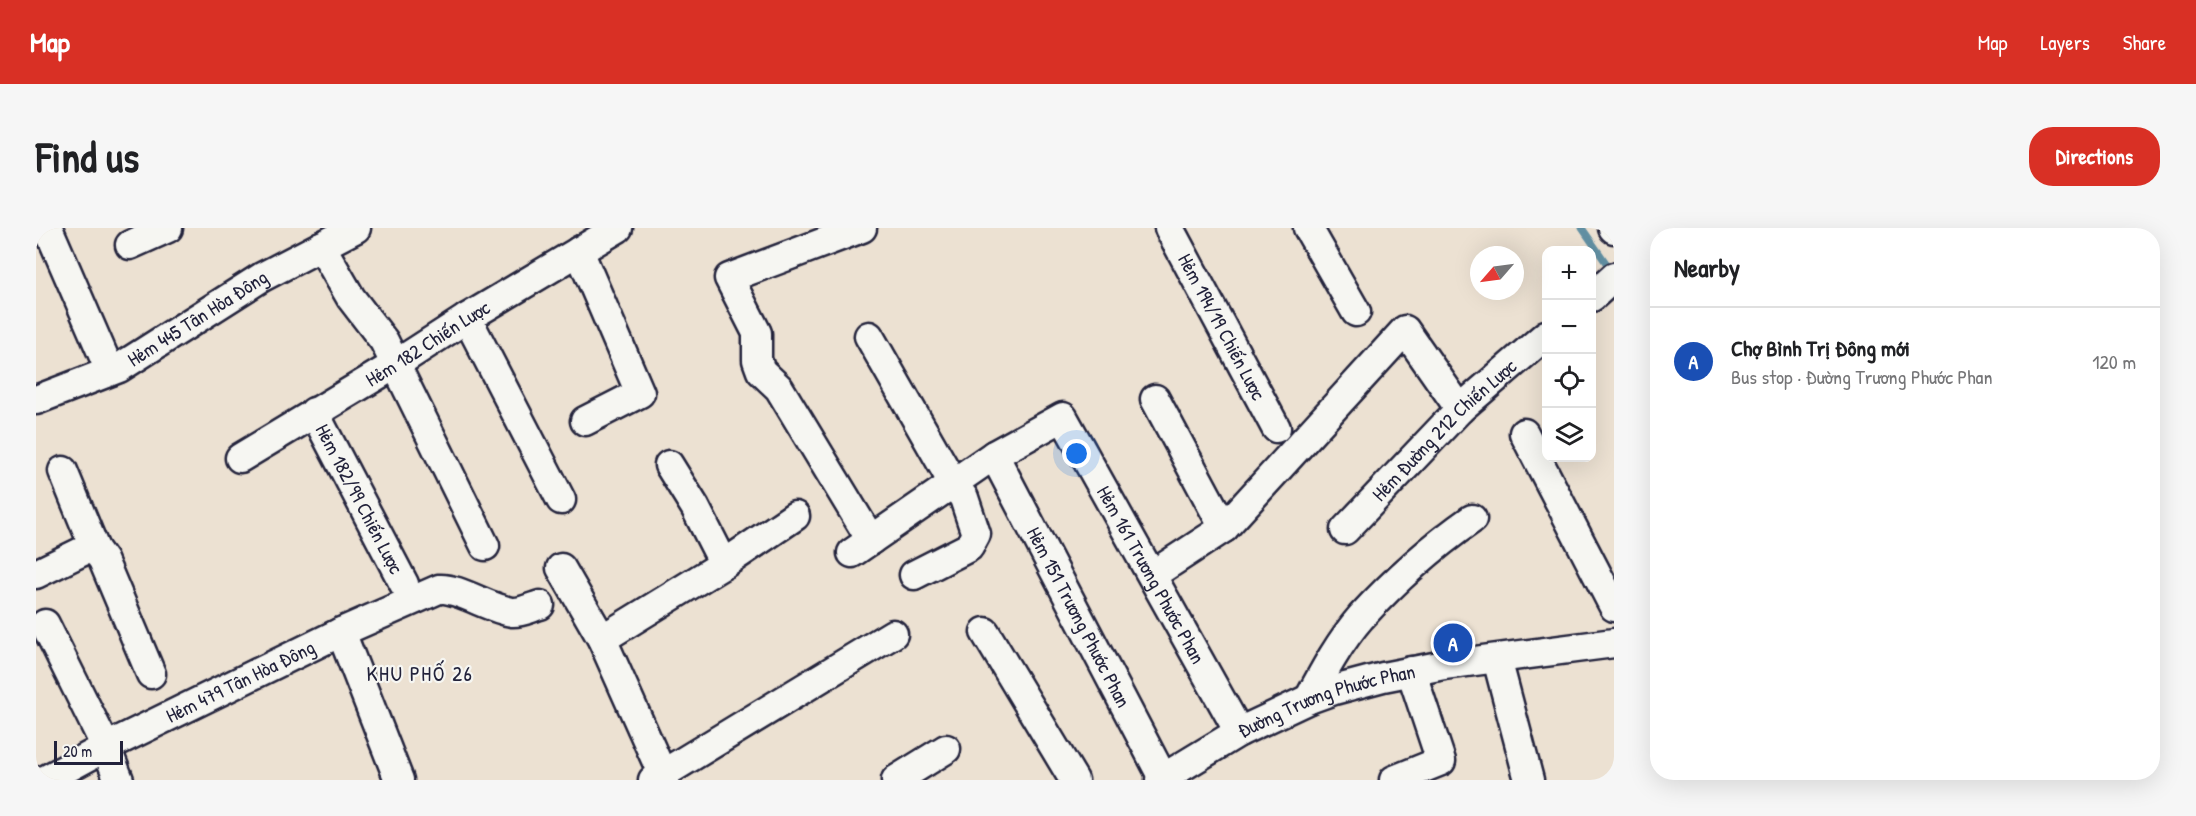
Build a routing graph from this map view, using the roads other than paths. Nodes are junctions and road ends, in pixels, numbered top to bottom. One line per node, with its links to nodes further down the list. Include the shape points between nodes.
1 (48, 228): 16 (street)
2 (168, 228): 8 (street)
3 (356, 228): 9 (street, Hẻm 445 Tân Hòa Đông)
4 (618, 228): 10 (street, Hẻm 182 Chiến Lược)
5 (862, 228): 28 (street, Hẻm 161 Trương Phước Phan, via 729,278 757,333 761,371 779,387 861,546)
6 (1169, 228): 22 (street, Hẻm 194/19 Chiến Lược)
7 (1308, 228): 11 (street)
8 (130, 244)
9 (321, 246): 15 (street); 16 (street, Hẻm 445 Tân Hòa Đông)
10 (579, 251): 12 (street, Hẻm 182 Chiến Lược); 21 (street, via 640,393)
11 (1356, 312)
12 (467, 318): 15 (street, Hẻm 182 Chiến Lược); 29 (street)
13 (869, 336): 28 (street)
14 (1542, 338): 19 (street, Hẻm Đường 212 Chiến Lược)
15 (396, 364): 20 (street, Hẻm 182 Chiến Lược); 34 (street)
16 (110, 371): 18 (street, Hẻm 445 Tân Hòa Đông)
17 (1155, 399): 32 (street)
18 (36, 400)
19 (1460, 409): 32 (street, via 1405,330); 33 (street, Hẻm Đường 212 Chiến Lược)
20 (314, 412): 25 (street, Hẻm 182 Chiến Lược); 41 (street, Hẻm 182/99 Chiến Lược)
21 (585, 421)
22 (1276, 428)
23 (1524, 433): 43 (street)
24 (994, 455): 28 (street, Hẻm 161 Trương Phước Phan); 40 (street, Hẻm 161 Trương Phước Phan, via 1063,417); 58 (street, Hẻm 151 Trương Phước Phan)
25 (240, 459)
26 (669, 465): 36 (street)
27 (63, 471): 35 (street)
28 (953, 483): 39 (street, via 964,498 976,534 969,547)
29 (561, 500)
30 (795, 516): 36 (street)
31 (1472, 519): 53 (street, via 1443,540 1360,618 1330,660)
32 (1224, 528): 40 (street)
33 (1345, 530)
34 (485, 546)
35 (95, 549): 38 (street); 52 (street)
36 (724, 564): 48 (street)
37 (561, 568): 48 (street)
38 (36, 573)
39 (914, 575)
40 (1152, 575): 54 (street, Hẻm 161 Trương Phước Phan)
41 (405, 584)
42 (540, 605): 45 (street, Hẻm 479 Tân Hòa Đông, via 514,612 448,588 439,589)
43 (1614, 607)
44 (45, 624): 55 (street)
45 (341, 632): 55 (street, Hẻm 479 Tân Hòa Đông); 61 (street)
46 (985, 632): 63 (street)
47 (893, 634): 57 (street)
48 (602, 639): 57 (street)
49 (1614, 643): 50 (street, Đường Trương Phước Phan)
50 (1497, 659): 51 (street, Đường Trương Phước Phan); 65 (street)
51 (1411, 671): 53 (street, Đường Trương Phước Phan); 64 (street, via 1441,761)
52 (151, 674)
53 (1309, 699): 54 (street, Đường Trương Phước Phan)
54 (1239, 732): 58 (street, Đường Trương Phước Phan)
55 (105, 747): 59 (street, Hẻm 479 Tân Hòa Đông); 60 (street)
56 (946, 749): 62 (street)
57 (660, 778)
58 (1162, 779)
59 (45, 780)
60 (119, 780)
61 (399, 780)
62 (896, 780)
63 (1074, 780)
64 (1394, 780)
65 (1529, 780)

